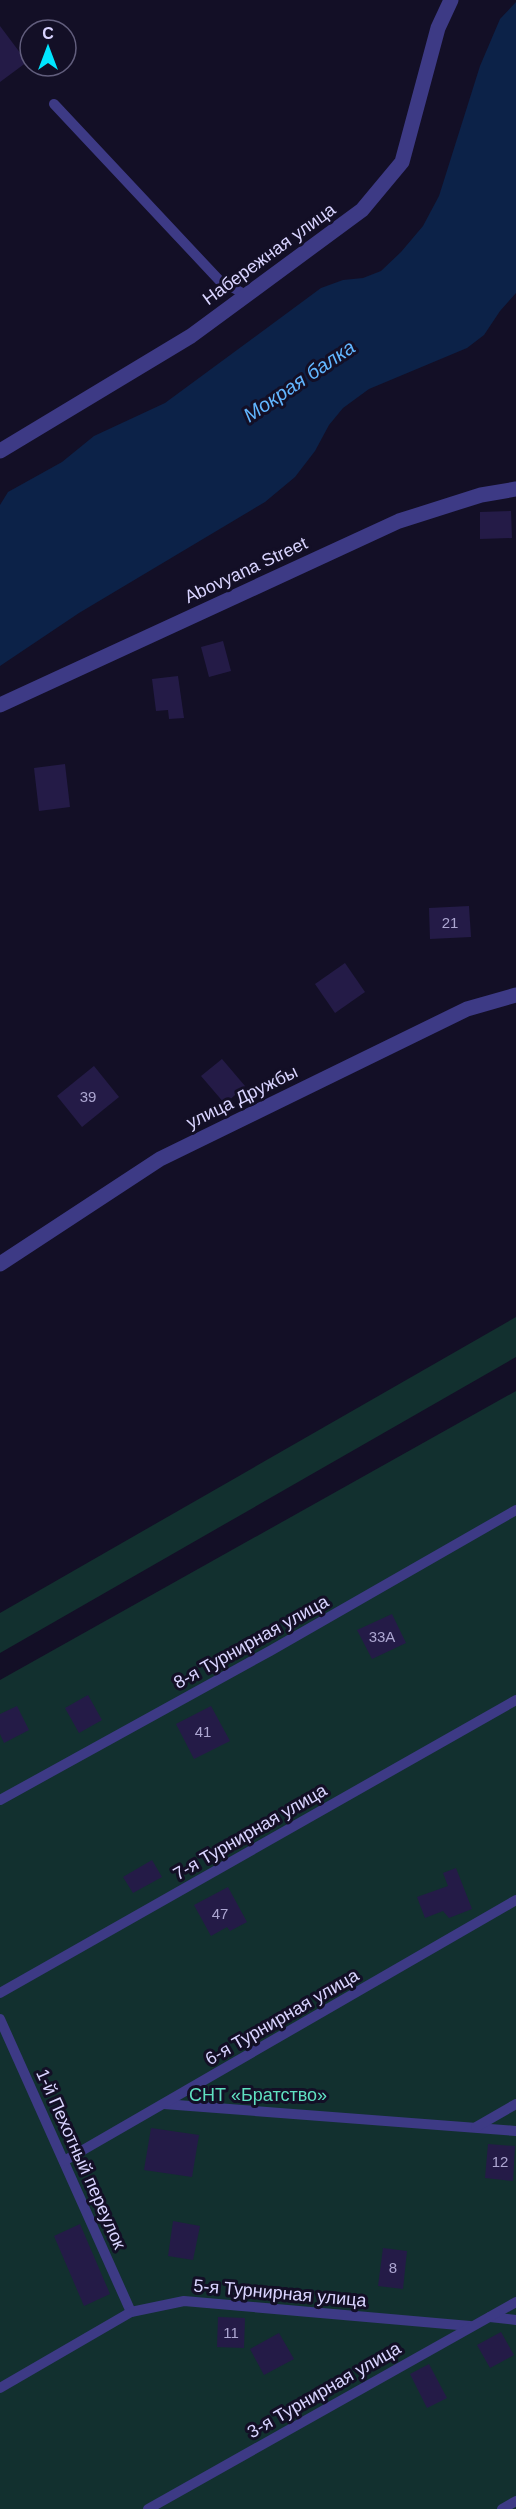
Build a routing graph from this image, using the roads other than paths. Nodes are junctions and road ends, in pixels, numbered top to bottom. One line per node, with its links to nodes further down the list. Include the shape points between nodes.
1 (451, 0): 3 (street, Набережная улица, via 438,28 402,162 362,210)
2 (54, 104): 3 (lane, via 219,280)
3 (246, 296): 4 (street, Набережная улица, via 191,336)
4 (0, 451)
5 (516, 489): 6 (street, Abovyana Street, via 481,495 399,521)
6 (0, 705)
7 (516, 995): 8 (street, улица Дружбы, via 467,1009 159,1158)
8 (0, 1264)
9 (516, 1510): 11 (lane, 8-я Турнирная улица)
10 (516, 1700): 13 (lane, 7-я Турнирная улица)
11 (0, 1800)
12 (516, 1900): 15 (lane, 6-я Турнирная улица)
13 (0, 1993)
14 (0, 2019): 19 (lane, 1-й Пехотный переулок)
15 (163, 2104): 17 (lane); 19 (lane, 6-я Турнирная улица)
16 (516, 2104): 17 (lane)
17 (476, 2127): 18 (lane)
18 (516, 2131)
19 (64, 2161): 21 (lane, 1-й Пехотный переулок)
20 (516, 2302): 22 (lane, 3-я Турнирная улица)
21 (131, 2312): 24 (lane, 5-я Турнирная улица, via 184,2301); 25 (lane, 5-я Турнирная улица)
22 (490, 2317): 23 (lane); 24 (lane, 3-я Турнирная улица)
23 (516, 2320)
24 (470, 2326): 27 (lane, 3-я Турнирная улица)
25 (0, 2388)
26 (516, 2501): 28 (lane)
27 (148, 2509)
28 (502, 2509)

